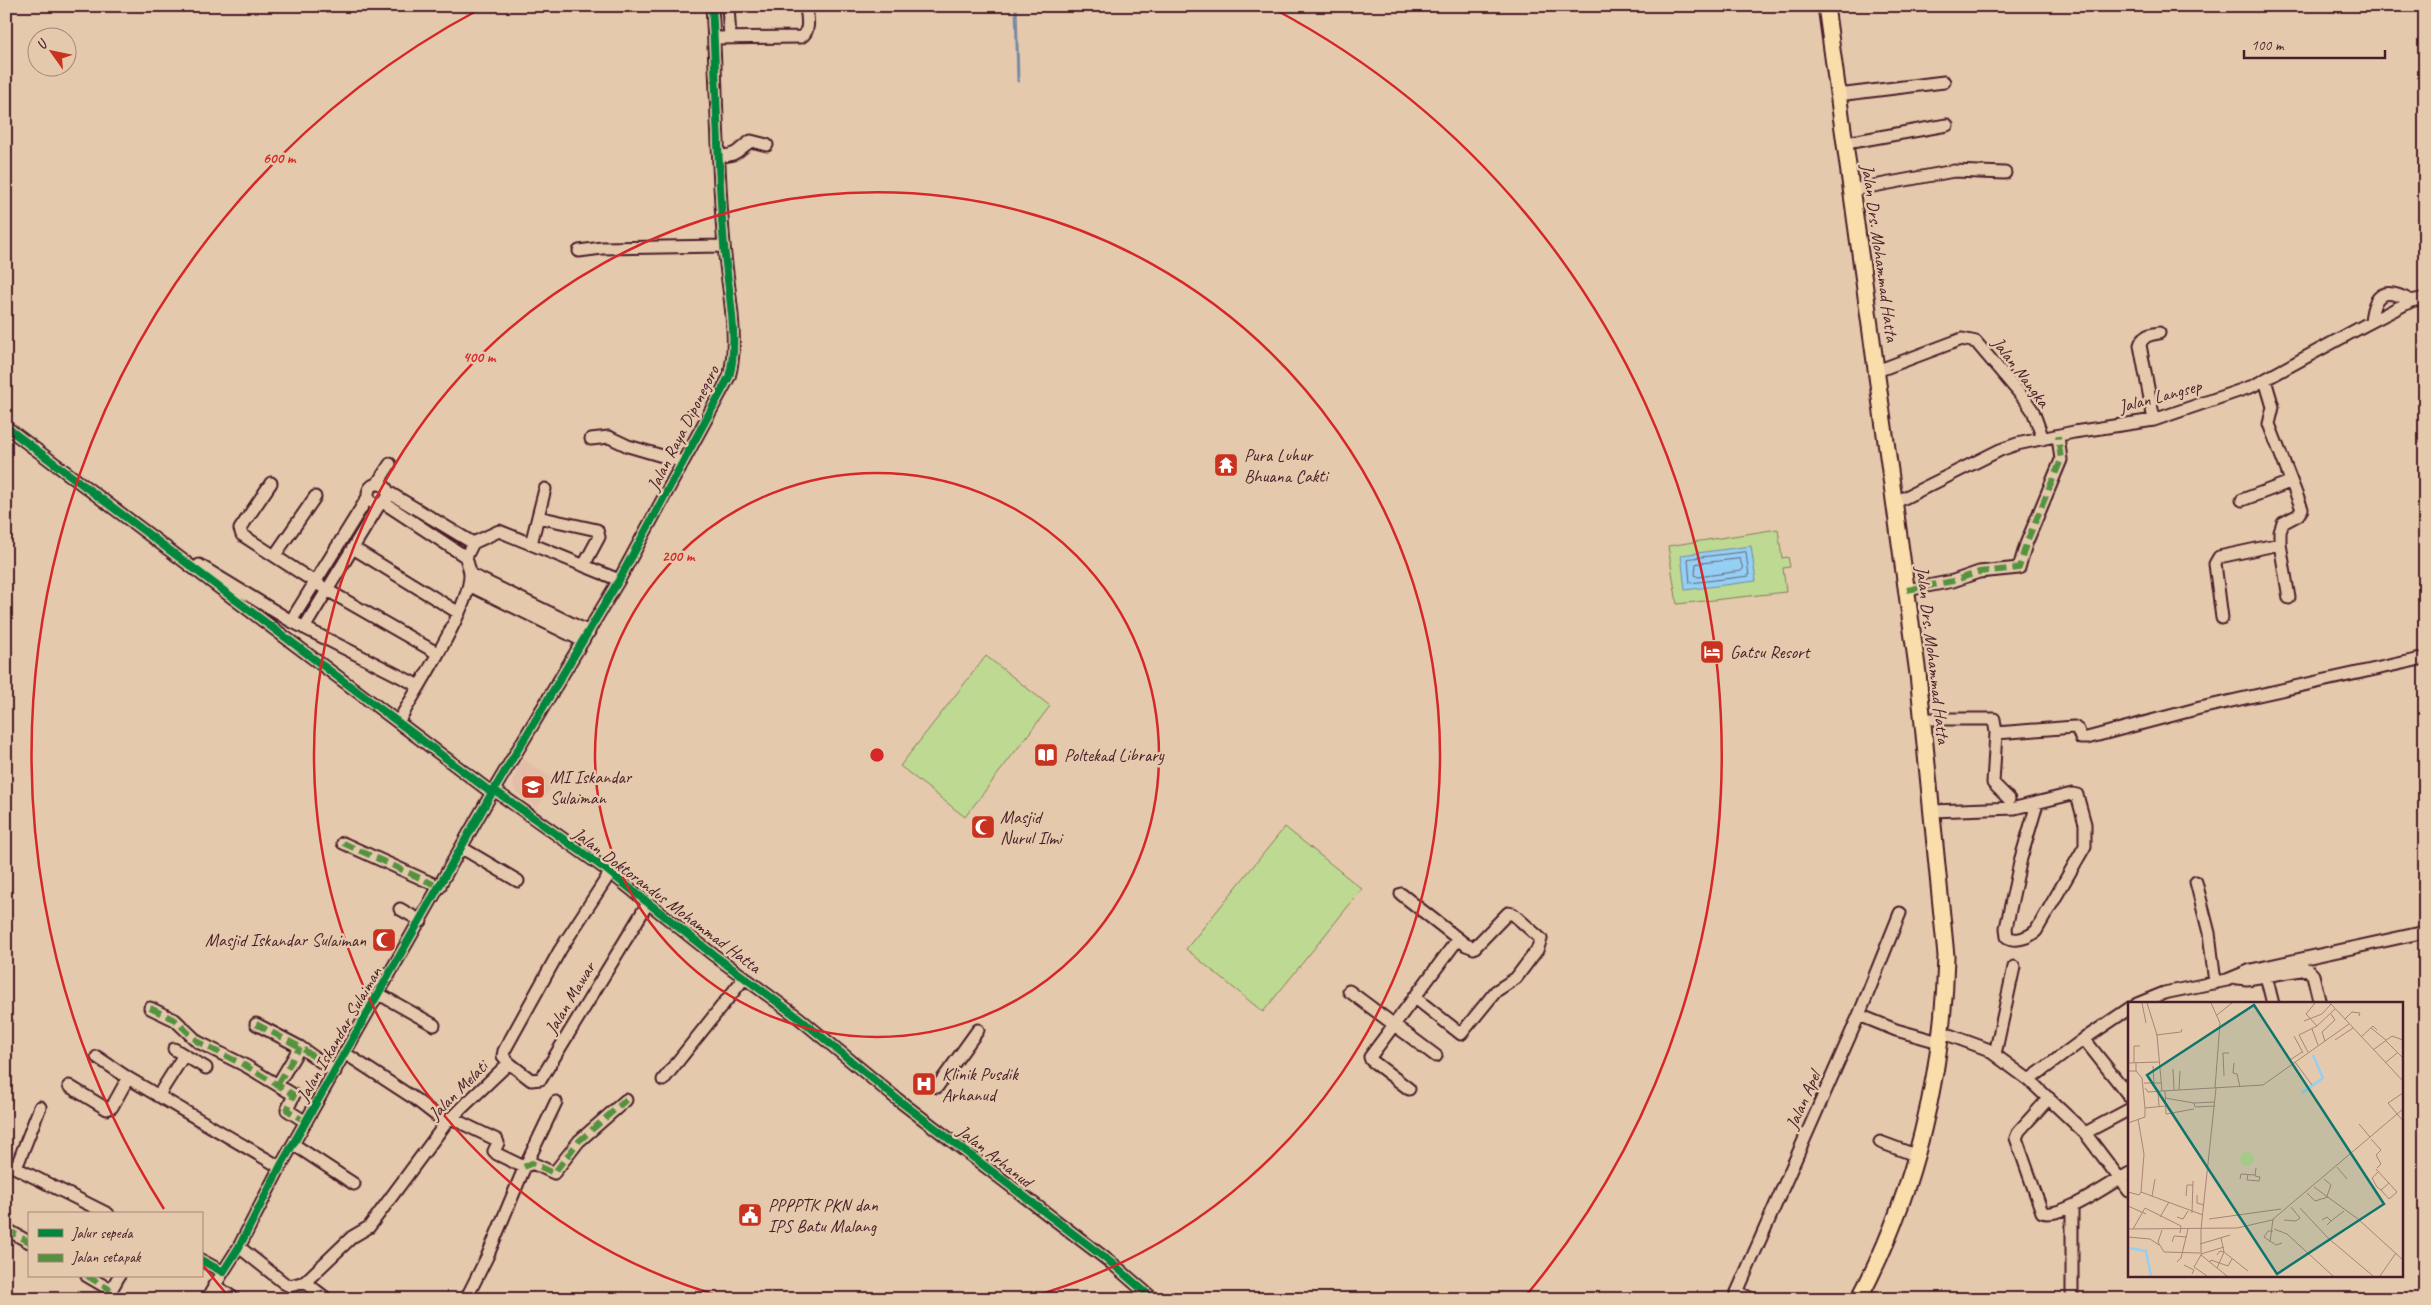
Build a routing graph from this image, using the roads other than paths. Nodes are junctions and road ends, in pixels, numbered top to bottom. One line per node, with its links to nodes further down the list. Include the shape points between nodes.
1 (712, 6): 5 (street, Jalan Raya Diponegoro)
2 (728, 6): 6 (street)
3 (806, 6): 6 (street, via 808,28 801,37)
4 (1826, 6): 8 (main road, Jalan Drs. Mohammad Hatta)
5 (714, 38): 6 (street); 12 (street, Jalan Raya Diponegoro)
6 (730, 38)
7 (1944, 82): 8 (street)
8 (1838, 95): 10 (main road, Jalan Drs. Mohammad Hatta)
9 (1947, 125): 10 (street)
10 (1846, 143): 14 (main road, Jalan Drs. Mohammad Hatta)
11 (767, 145): 12 (street, via 751,141 738,153)
12 (719, 156): 15 (street, Jalan Raya Diponegoro)
13 (2005, 173): 14 (street, via 1954,171)
14 (1852, 190): 21 (main road, Jalan Drs. Mohammad Hatta)
15 (724, 246): 16 (street); 28 (street, Jalan Raya Diponegoro, via 734,348 732,369)
16 (579, 251)
17 (2425, 298): 18 (street, Jalan Langsep)
18 (2410, 301): 19 (street, Jalan Langsep); 19 (street, via 2394,293 2380,295 2375,301)
19 (2371, 322): 22 (street, Jalan Langsep)
20 (2160, 333): 23 (street, via 2147,335 2140,345)
21 (1877, 372): 26 (street, Jalan Nangka, via 1962,339 1970,339 2026,401); 38 (main road, Jalan Drs. Mohammad Hatta)
22 (2265, 380): 23 (street, Jalan Langsep); 30 (street, via 2273,407 2269,424)
23 (2154, 420): 25 (street, Jalan Langsep)
24 (6, 427): 65 (street, Jalan Doktorandus Mohammad Hatta)
25 (2058, 436): 26 (street, Jalan Langsep); 52 (street, via 2061,460 2019,568 1979,572)
26 (2043, 438): 38 (street, Jalan Langsep, via 2000,450)
27 (591, 439): 28 (street, via 610,437 628,446)
28 (683, 462): 49 (street, Jalan Raya Diponegoro)
29 (390, 464): 32 (street)
30 (2290, 482): 37 (street); 42 (street, via 2302,509 2298,515 2283,522)
31 (271, 483): 44 (street, via 240,532)
32 (378, 484): 35 (street, via 371,487); 36 (street, via 384,486)
33 (545, 490): 39 (street)
34 (315, 497): 44 (street)
35 (368, 497): 36 (street, via 372,503); 50 (street)
36 (384, 500): 40 (street); 43 (street); 45 (street)
37 (2242, 500)
38 (1894, 503): 52 (main road, Jalan Drs. Mohammad Hatta)
39 (538, 517): 41 (street); 47 (street, via 597,530 599,537)
40 (473, 543): 41 (street, via 499,531); 45 (street)
41 (531, 544): 47 (street)
42 (2280, 544): 53 (street); 55 (street, via 2216,560)
43 (352, 548): 51 (street); 54 (street)
44 (275, 555): 50 (street)
45 (466, 557): 48 (street)
46 (192, 560): 56 (street)
47 (584, 566): 49 (street)
48 (470, 579): 54 (street); 58 (street)
49 (619, 580): 58 (street, Jalan Raya Diponegoro)
50 (316, 583): 51 (street); 56 (street)
51 (327, 590): 57 (street); 59 (street)
52 (1907, 590): 63 (main road, Jalan Drs. Mohammad Hatta)
53 (2289, 598)
54 (460, 613): 59 (street)
55 (2222, 618)
56 (291, 621): 57 (street)
57 (304, 628): 61 (street)
58 (586, 636): 65 (street, Jalan Raya Diponegoro)
59 (437, 653): 61 (street)
60 (2425, 658): 64 (street, via 2200,708 2087,738 2081,738 2074,727)
61 (419, 686): 62 (street)
62 (401, 717)
63 (1923, 720): 64 (street, via 1994,719); 68 (main road, Jalan Drs. Mohammad Hatta)
64 (1996, 733): 66 (street, via 1993,783)
65 (493, 792): 70 (street, Jalan Iskandar Sulaiman); 71 (street, Jalan Doktorandus Mohammad Hatta)
66 (2012, 804): 67 (street); 68 (street)
67 (2033, 805): 67 (street, via 2077,795 2085,824 2086,843 2036,932 2010,939 2006,928)
68 (1932, 811): 101 (main road, Jalan Drs. Mohammad Hatta, via 1946,956)
69 (343, 843): 74 (street)
70 (462, 848): 72 (street); 74 (street, Jalan Iskandar Sulaiman)
71 (610, 873): 76 (street, Jalan Doktorandus Mohammad Hatta); 108 (street, Jalan Melati, via 555,959 504,1051 503,1056)
72 (518, 881)
73 (2196, 882): 86 (street, via 2209,933)
74 (440, 888): 79 (street, Jalan Iskandar Sulaiman)
75 (1401, 894): 81 (street)
76 (648, 903): 84 (street, Jalan Doktorandus Mohammad Hatta); 108 (street, Jalan Mawar, via 540,1080 531,1080)
77 (400, 909): 79 (street)
78 (1900, 913): 95 (street, Jalan Apel)
79 (421, 921): 88 (street, Jalan Iskandar Sulaiman)
80 (2425, 932): 85 (street, via 2250,970)
81 (1458, 939): 89 (street); 89 (street, via 1474,948 1478,946 1508,913 1539,937 1541,943 1516,978 1496,991 1461,1034)
82 (2014, 967): 104 (street)
83 (2266, 976): 85 (street); 91 (street); 92 (street, via 2308,969 2313,975)
84 (744, 977): 100 (street, Jalan Doktorandus Mohammad Hatta); 112 (street)
85 (2233, 978): 86 (street)
86 (2215, 983): 90 (street, via 2164,993)
87 (1349, 991): 97 (street)
88 (379, 994): 98 (street); 105 (street, Jalan Iskandar Sulaiman)
89 (1414, 997): 97 (street)
90 (2142, 1002)
91 (2272, 1002)
92 (2320, 1002)
93 (150, 1008): 114 (street, via 175,1020 198,1042)
94 (2128, 1009): 102 (street)
95 (1859, 1015): 101 (street, via 1896,1030); 149 (street, Jalan Apel)
96 (256, 1024): 103 (street)
97 (1394, 1024): 106 (street); 117 (street, via 1370,1057)
98 (434, 1025)
99 (978, 1030): 116 (street)
100 (820, 1035): 154 (street, Jalan Arhanud)
101 (1940, 1037): 104 (street); 130 (main road, Jalan Drs. Mohammad Hatta)
102 (2084, 1039): 113 (street); 118 (street)
103 (300, 1047): 110 (street); 114 (street)
104 (1992, 1052): 113 (street)
105 (346, 1054): 110 (street, Jalan Iskandar Sulaiman); 125 (street)
106 (1436, 1056)
107 (97, 1057): 111 (street)
108 (509, 1063): 125 (street, Jalan Melati)
109 (206, 1068): 119 (street, via 179,1052)
110 (335, 1072): 126 (street, Jalan Iskandar Sulaiman)
111 (128, 1078): 115 (street, via 107,1109); 119 (street)
112 (664, 1080)
113 (2029, 1080): 120 (street)
114 (278, 1084): 126 (street, via 294,1096 288,1110)
115 (69, 1086)
116 (937, 1087)
117 (1409, 1089)
118 (2128, 1094)
119 (158, 1096): 132 (street)
120 (2049, 1098): 127 (street); 136 (street, via 2019,1131 2016,1144 2042,1212 2047,1214)
121 (626, 1100): 133 (street, via 579,1140 554,1173 532,1163)
122 (556, 1102): 133 (street)
123 (40, 1107): 131 (street)
124 (2128, 1110): 127 (street)
125 (448, 1120): 133 (street, via 497,1140 495,1153); 145 (street, Jalan Melati, via 369,1227 352,1237)
126 (306, 1122): 129 (street, Jalan Iskandar Sulaiman)
127 (2086, 1133): 134 (street)
128 (1880, 1142): 130 (street)
129 (293, 1144): 132 (street, Jalan Iskandar Sulaiman); 135 (street)
130 (1915, 1155): 156 (main road, Jalan Drs. Mohammad Hatta, via 1890,1230)
131 (11, 1166): 137 (street)
132 (280, 1167): 140 (street, Jalan Iskandar Sulaiman)
133 (524, 1167): 153 (street)
134 (2125, 1176): 136 (street)
135 (354, 1184)
136 (2072, 1207): 147 (street)
137 (104, 1212)
138 (6, 1229): 139 (street)
139 (28, 1241)
140 (239, 1247): 142 (street, Jalan Iskandar Sulaiman); 145 (street, via 284,1283 290,1286)
141 (202, 1261): 142 (street)
142 (223, 1272): 146 (street, Jalan Iskandar Sulaiman)
143 (89, 1278): 148 (street)
144 (118, 1278): 148 (street)
145 (304, 1282): 152 (street)
146 (214, 1285): 150 (street, Jalan Iskandar Sulaiman); 151 (street)
147 (2072, 1293)
148 (108, 1295)
149 (1736, 1295): 155 (street)
150 (206, 1299)
151 (235, 1299)
152 (327, 1299)
153 (466, 1299)
154 (1153, 1299)
155 (1752, 1299)
156 (1859, 1299)

